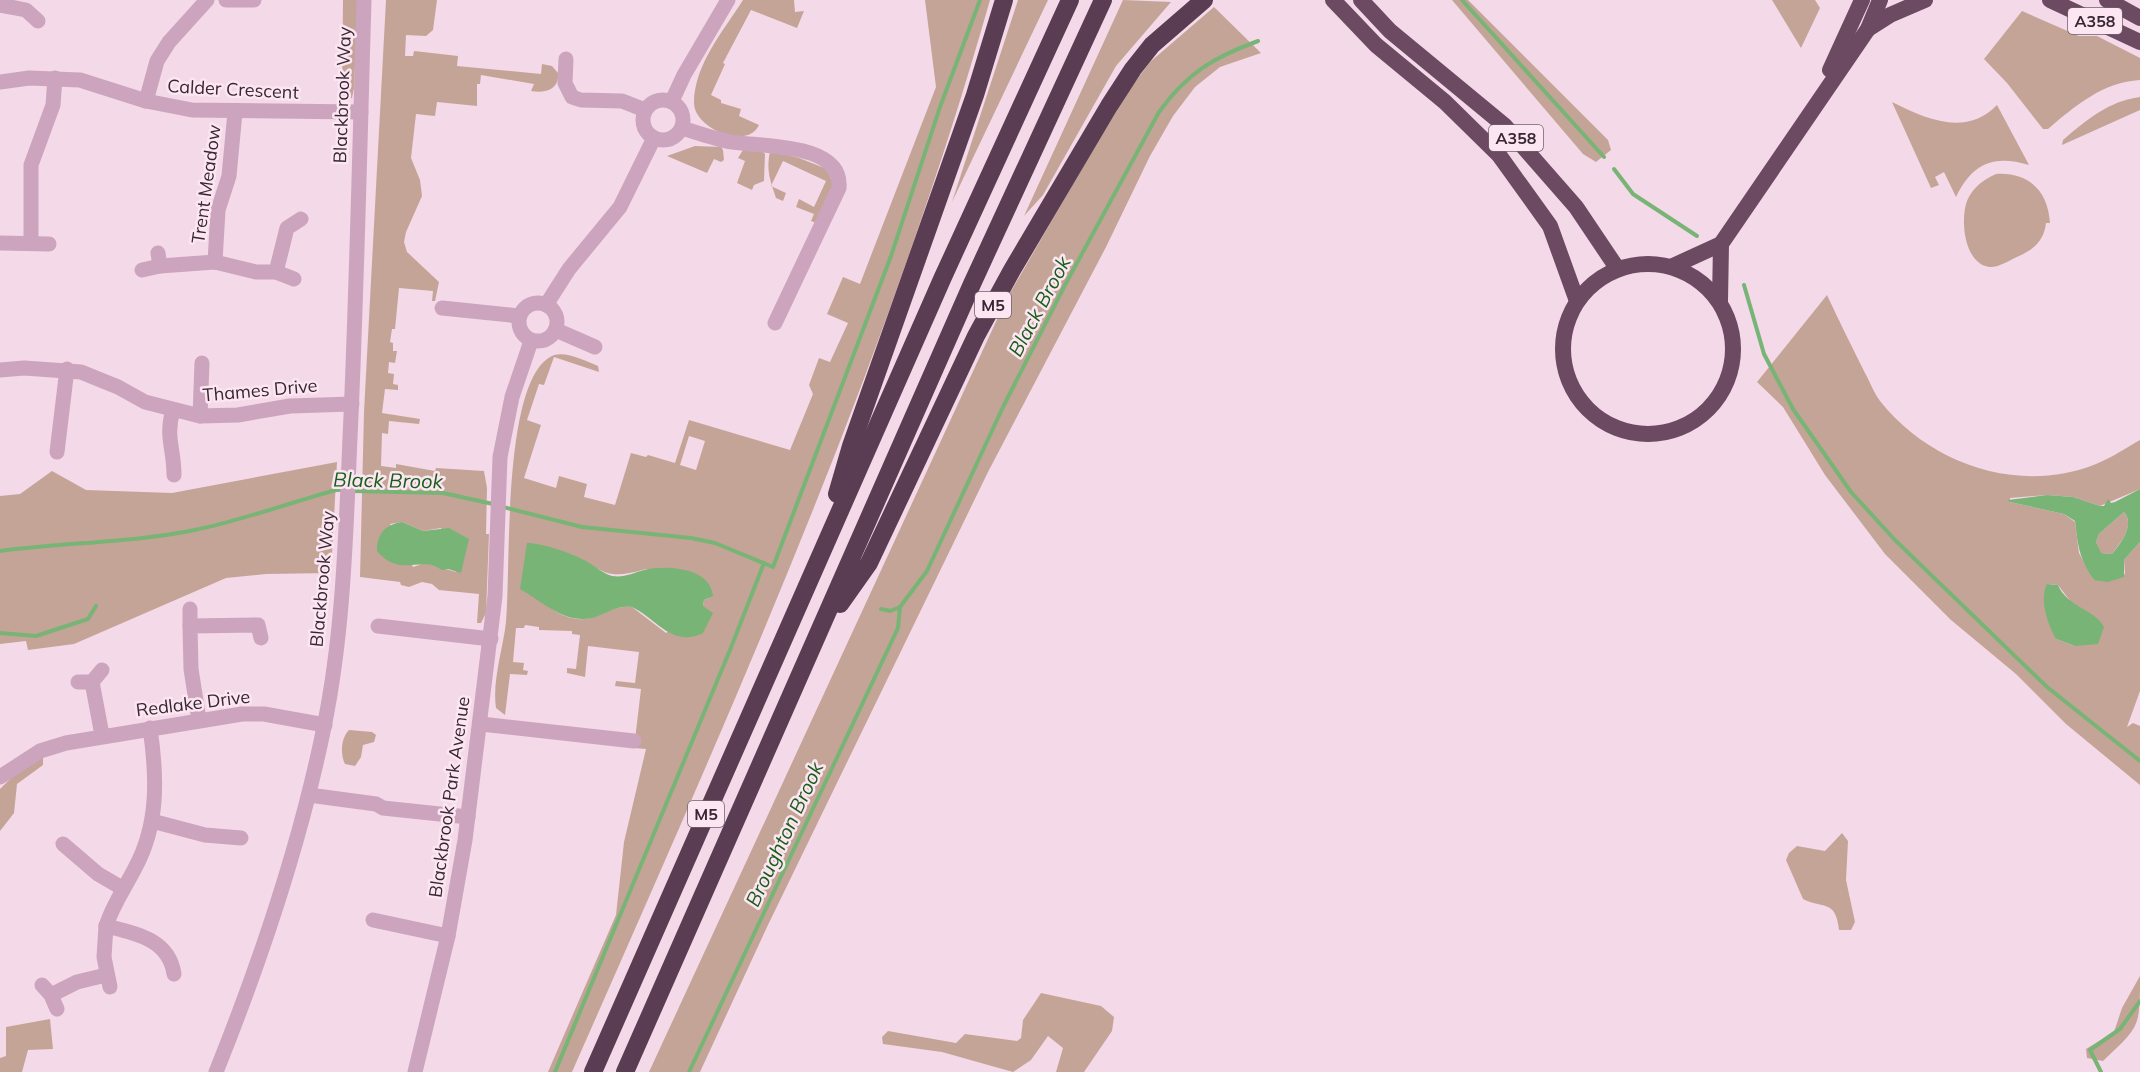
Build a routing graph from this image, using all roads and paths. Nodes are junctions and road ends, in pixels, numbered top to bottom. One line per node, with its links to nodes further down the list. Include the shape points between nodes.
1 (207, 0): 25 (street, via 169,42 157,62)
2 (226, 0): 3 (street)
3 (254, 0)
4 (364, 0): 29 (street, Blackbrook Way)
5 (728, 0): 26 (street)
6 (1004, 0): 61 (highway, M5, via 975,95 851,446)
7 (1070, 0): 61 (highway, M5)
8 (1103, 0): 66 (highway, M5, via 972,284)
9 (1204, 0): 66 (highway, M5, via 1152,45 1109,106 976,336 869,562)
10 (1361, 0): 40 (highway, A358, via 1390,31 1505,126 1576,207)
11 (1863, 0): 30 (highway)
12 (1880, 0): 20 (highway)
13 (1925, 0): 20 (highway)
14 (2050, 0): 21 (highway, A358)
15 (2107, 0): 19 (highway, A358)
16 (1335, 1): 44 (highway, A358, via 1376,45 1445,102 1499,154 1550,226)
17 (0, 5): 18 (street)
18 (32, 10)
19 (2140, 18)
20 (1868, 29): 30 (highway)
21 (2140, 42)
22 (566, 59): 27 (street, via 565,84 572,97 622,101)
23 (55, 78): 24 (street, Calder Crescent); 25 (street, Calder Crescent, via 110,88); 35 (street, via 53,105 31,165)
24 (0, 82)
25 (146, 101): 28 (street, Calder Crescent, via 180,109)
26 (672, 101): 27 (street, via 660,99); 31 (street, via 683,113)
27 (645, 110): 32 (street, via 644,126)
28 (235, 112): 29 (street, Calder Crescent); 38 (street, Trent Meadow, via 228,176 218,210)
29 (361, 112): 56 (street, Blackbrook Way)
30 (1803, 120): 37 (highway)
31 (682, 128): 32 (street, via 673,138); 49 (street, via 734,142 789,147 831,163 838,173 839,188)
32 (654, 138): 46 (street, via 620,207 569,269)
33 (301, 219): 42 (street, via 282,225)
34 (0, 243): 35 (street)
35 (32, 243): 36 (street)
36 (49, 244)
37 (1721, 244): 39 (highway); 45 (highway)
38 (215, 262): 41 (street, Trent Meadow, via 159,260); 42 (street, Trent Meadow, via 256,272)
39 (1673, 266): 40 (highway, via 1643,263); 45 (highway, via 1700,280)
40 (1617, 268): 44 (highway, via 1594,282)
41 (142, 270)
42 (276, 272): 43 (street, Trent Meadow)
43 (294, 279)
44 (1577, 301): 45 (highway, via 1565,325 1562,351 1567,377 1579,400 1598,418 1624,431 1654,435 1683,428 1700,417 1726,387 1734,358 1732,329)
45 (1720, 302)
46 (546, 305): 48 (street, via 527,306); 50 (street, via 555,313)
47 (442, 308): 48 (street)
48 (519, 316): 51 (street, via 520,331)
49 (775, 323)
50 (556, 330): 51 (street, via 546,340); 52 (street)
51 (531, 341): 67 (street, Blackbrook Park Avenue, via 512,397 500,457)
52 (595, 347)
53 (67, 369): 54 (street, Thames Drive); 57 (street, Thames Drive); 59 (street)
54 (0, 370)
55 (197, 374): 58 (street)
56 (352, 404): 58 (street, Thames Drive); 71 (street, Blackbrook Way, via 344,570)
57 (173, 410): 58 (street, Thames Drive); 60 (street, via 168,440 178,452)
58 (200, 416)
59 (53, 445)
60 (174, 475)
61 (820, 556): 89 (highway, M5)
62 (190, 609): 64 (street)
63 (260, 625): 64 (street)
64 (190, 626): 69 (street, via 191,669)
65 (378, 626): 67 (street)
66 (818, 634): 90 (highway, M5)
67 (491, 639): 70 (street, Blackbrook Park Avenue)
68 (90, 678): 73 (street)
69 (199, 720): 71 (street, Redlake Drive, via 264,714); 72 (street, Redlake Drive)
70 (481, 724): 74 (street); 77 (street, Blackbrook Park Avenue)
71 (325, 725): 76 (street, Blackbrook Way)
72 (150, 728): 73 (street, Redlake Drive); 78 (street, via 155,777)
73 (102, 735): 75 (street, Redlake Drive, via 40,751)
74 (634, 741)
75 (0, 777)
76 (309, 795): 77 (street); 87 (street, Blackbrook Way, via 257,966)
77 (468, 818): 84 (street, Blackbrook Park Avenue)
78 (153, 821): 79 (street, via 205,835); 81 (street, via 135,869)
79 (241, 838)
80 (63, 844): 81 (street, via 98,874)
81 (122, 888): 83 (street)
82 (373, 920): 84 (street)
83 (106, 926): 85 (street, via 148,938 160,946 169,957); 86 (street, via 104,957 108,981 77,982)
84 (448, 936): 88 (street, Blackbrook Park Avenue)
85 (174, 974)
86 (50, 996)
87 (216, 1072)
88 (415, 1072)
89 (592, 1072)
90 (625, 1072)

